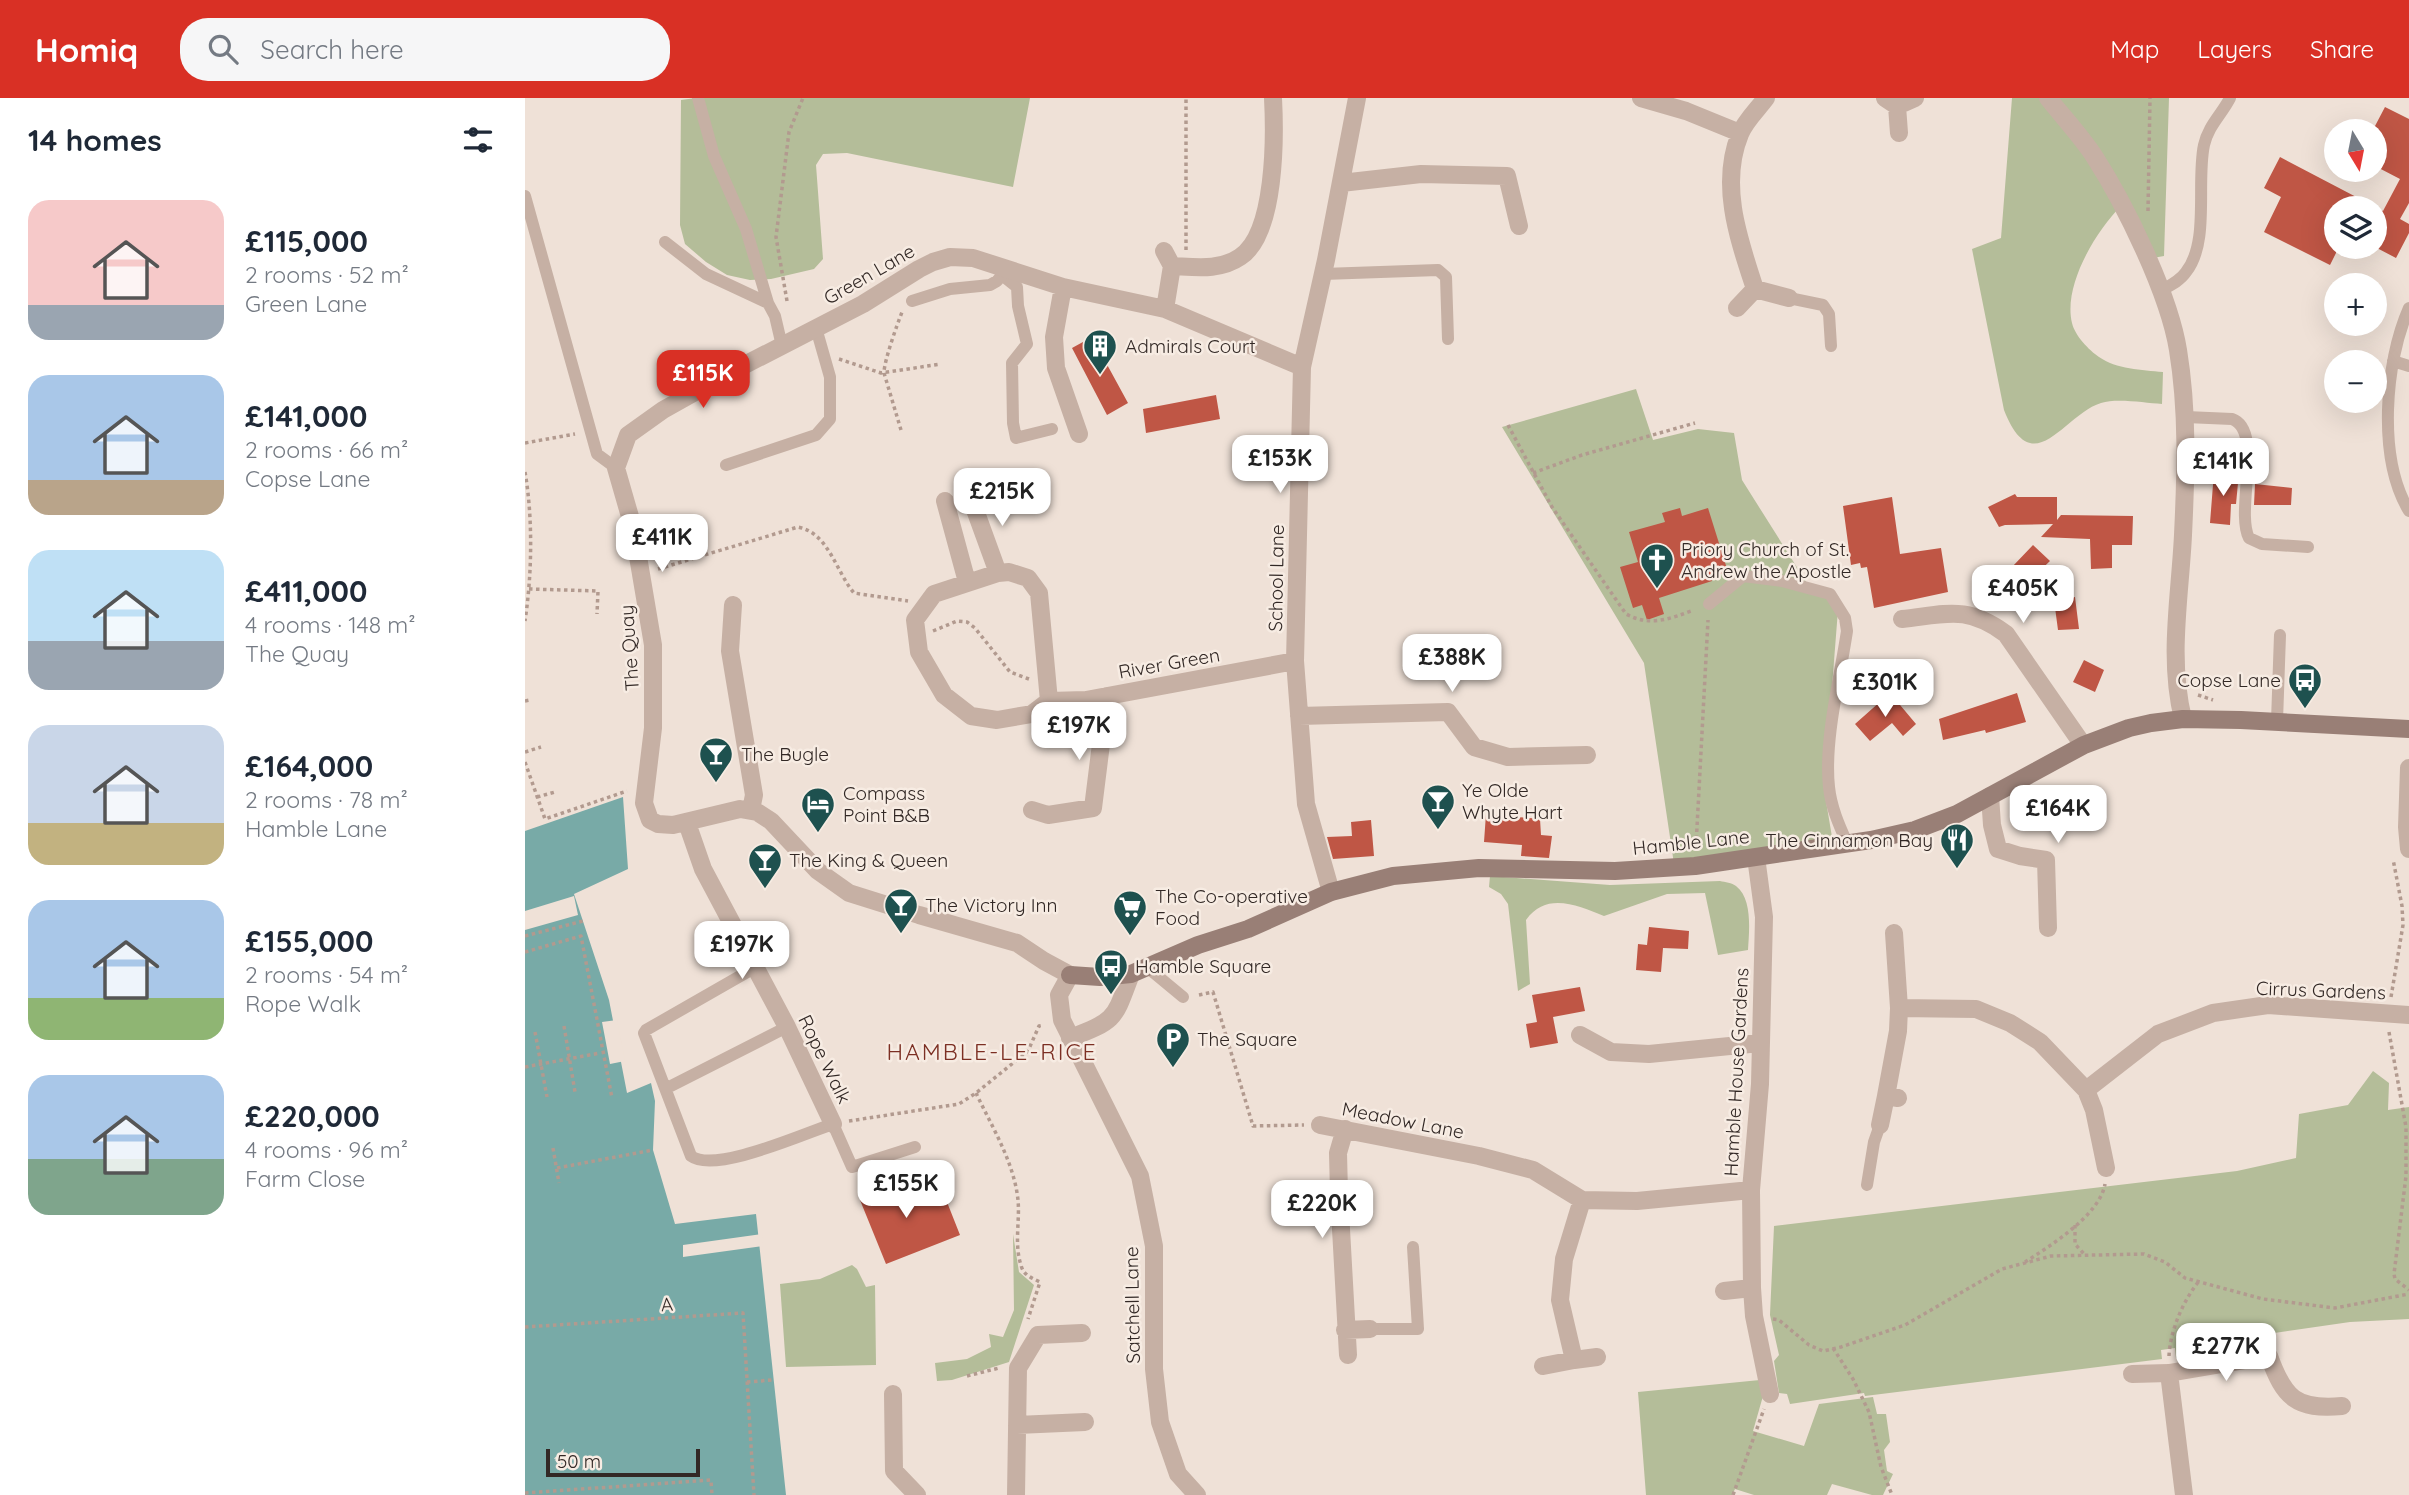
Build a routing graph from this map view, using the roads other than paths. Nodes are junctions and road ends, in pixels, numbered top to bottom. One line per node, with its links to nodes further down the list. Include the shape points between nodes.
1 (698, 98): 23 (lane, via 714,156 746,229)
2 (1273, 98): 26 (street, via 1274,169 1253,244 1242,257 1224,264 1203,268 1174,261)
3 (1357, 98): 12 (street, School Lane)
4 (1641, 98): 10 (street)
5 (1766, 98): 10 (street)
6 (1915, 98): 9 (street)
7 (2048, 98): 20 (street, via 2094,155)
8 (2230, 98): 20 (lane, via 2204,143 2192,261 2182,277)
9 (1891, 102): 11 (street)
10 (1740, 133): 19 (street, via 1732,168 1732,204)
11 (1899, 134)
12 (1341, 183): 14 (street, via 1421,174 1507,176); 17 (street, School Lane)
13 (525, 196): 38 (lane, via 597,454)
14 (1519, 226)
15 (665, 242): 23 (lane, via 706,274)
16 (1003, 271): 18 (street, Green Lane); 22 (lane, via 990,285 950,289); 27 (street, Green Lane, via 973,258 933,261); 35 (lane, via 1017,287 1027,344 1012,363 1016,438)
17 (1323, 274): 28 (lane, via 1438,270 1445,277); 33 (street, School Lane)
18 (1063, 287): 26 (street, Green Lane); 36 (street, via 1054,337 1056,368)
19 (1755, 289): 21 (street); 24 (street)
20 (2160, 291): 34 (street, via 2178,347)
21 (1789, 298): 30 (lane, via 1823,305 1829,314)
22 (912, 301)
23 (768, 303): 29 (lane)
24 (1737, 308)
25 (2409, 308): 31 (lane)
26 (1164, 309): 33 (street, Green Lane)
27 (816, 328): 29 (street, Green Lane); 37 (lane, via 830,377 830,419 816,435)
28 (1448, 339)
29 (782, 346): 38 (street, Green Lane, via 663,410 628,435)
30 (1831, 346)
31 (2393, 360): 32 (lane); 41 (lane, via 2390,450 2398,489)
32 (2409, 366)
33 (1302, 368): 49 (street, School Lane)
34 (2186, 416): 42 (lane, via 2232,419 2245,430 2245,525 2249,538 2262,544); 53 (street, via 2174,663)
35 (1052, 429)
36 (1079, 435)
37 (726, 464)
38 (616, 468): 62 (street, The Quay, via 651,620 653,728 644,803 650,820 664,825)
39 (971, 496): 43 (street)
40 (945, 501): 44 (street)
41 (2409, 511)
42 (2308, 547)
43 (998, 573): 44 (street); 51 (street, via 1028,578 1039,593)
44 (967, 582): 51 (street, River Green, via 934,594 915,621 919,652 944,695 971,716 997,720 1032,714)
45 (1709, 604): 63 (lane, via 1744,576 1830,594 1845,618 1847,631 1830,737 1829,786)
46 (733, 605): 60 (street, via 730,651 754,794)
47 (1902, 619): 56 (street, via 1962,612 1990,622 2006,634)
48 (2280, 635): 54 (lane)
49 (1295, 661): 50 (street, River Green); 52 (street, School Lane)
50 (1107, 696): 51 (street, River Green); 61 (street, via 1093,808 1048,816)
51 (1049, 701)
52 (1299, 716): 57 (street, via 1448,712 1474,747 1508,757); 66 (street, School Lane, via 1306,804)
53 (2183, 719): 54 (main road, Hamble Lane); 56 (main road, Hamble Lane, via 2129,728)
54 (2277, 721): 55 (main road, Hamble Lane)
55 (2409, 729)
56 (2083, 745): 59 (main road, Hamble Lane)
57 (1587, 755)
58 (2409, 768): 64 (street)
59 (1990, 796): 63 (main road, Hamble Lane, via 1915,830); 67 (street, via 1998,849 2046,860)
60 (751, 810): 62 (street, The Quay); 71 (street, via 763,815 818,871 849,892 1017,943)
61 (1032, 810)
62 (687, 823): 69 (street, Rope Walk, via 703,869)
63 (1847, 843): 65 (main road, Hamble Lane)
64 (2402, 850)
65 (1756, 858): 66 (main road, Hamble Lane, via 1615,871 1450,869 1381,878); 78 (street, Hamble House Gardens, via 1764,917)
66 (1332, 892): 70 (main road, Hamble Lane)
67 (2048, 928)
68 (1894, 933): 73 (street)
69 (756, 967): 75 (street, Rope Walk); 79 (lane, via 646,1030)
70 (1139, 971): 71 (main road, via 1100,977); 72 (lane); 77 (street, via 1116,1014 1101,1026)
71 (1070, 975): 77 (street, via 1059,995)
72 (1183, 997)
73 (1899, 1008): 80 (street, via 1976,1009 2010,1023 2040,1042); 83 (street, via 1892,1097)
74 (2409, 1015): 80 (street, Cirrus Gardens, via 2268,1005 2213,1013 2158,1034)
75 (787, 1027): 79 (lane); 81 (street, Rope Walk)
76 (1580, 1035): 78 (street, via 1611,1052 1649,1054)
77 (1070, 1038): 109 (street, Satchell Lane, via 1140,1176 1154,1246 1154,1369 1160,1422 1178,1475)
78 (1760, 1044): 88 (street, Hamble House Gardens)
79 (667, 1088): 81 (lane, via 691,1156 705,1162 737,1157)
80 (2086, 1090): 86 (street)
81 (833, 1124): 85 (lane, via 852,1167)
82 (1320, 1125): 84 (street, Meadow Lane)
83 (1880, 1125): 87 (lane)
84 (1345, 1129): 89 (street, Meadow Lane, via 1483,1149 1533,1170); 94 (street, via 1338,1153)
85 (915, 1147)
86 (2106, 1168)
87 (1867, 1185)
88 (1751, 1190): 89 (street, via 1637,1201); 91 (street, Hamble House Gardens)
89 (1582, 1200): 98 (street, via 1564,1259 1560,1300)
90 (1413, 1247): 93 (lane, via 1418,1329)
91 (1752, 1288): 92 (street); 103 (street, Hamble House Gardens)
92 (1724, 1291)
93 (1370, 1329): 94 (street)
94 (1345, 1330): 96 (street)
95 (1082, 1333): 106 (street, via 1038,1335 1018,1368)
96 (1348, 1355)
97 (1597, 1357): 98 (street)
98 (1574, 1360): 99 (street)
99 (1543, 1366)
100 (2169, 1373): 101 (street); 104 (street, via 2269,1356 2278,1381 2291,1398 2316,1408); 110 (street)
101 (2132, 1374)
102 (893, 1394): 107 (street, via 894,1471)
103 (1770, 1394)
104 (2342, 1406)
105 (1085, 1422): 106 (street)
106 (1017, 1425): 108 (street)
107 (917, 1495)
108 (1016, 1495)
109 (1197, 1495)
110 (2184, 1495)

